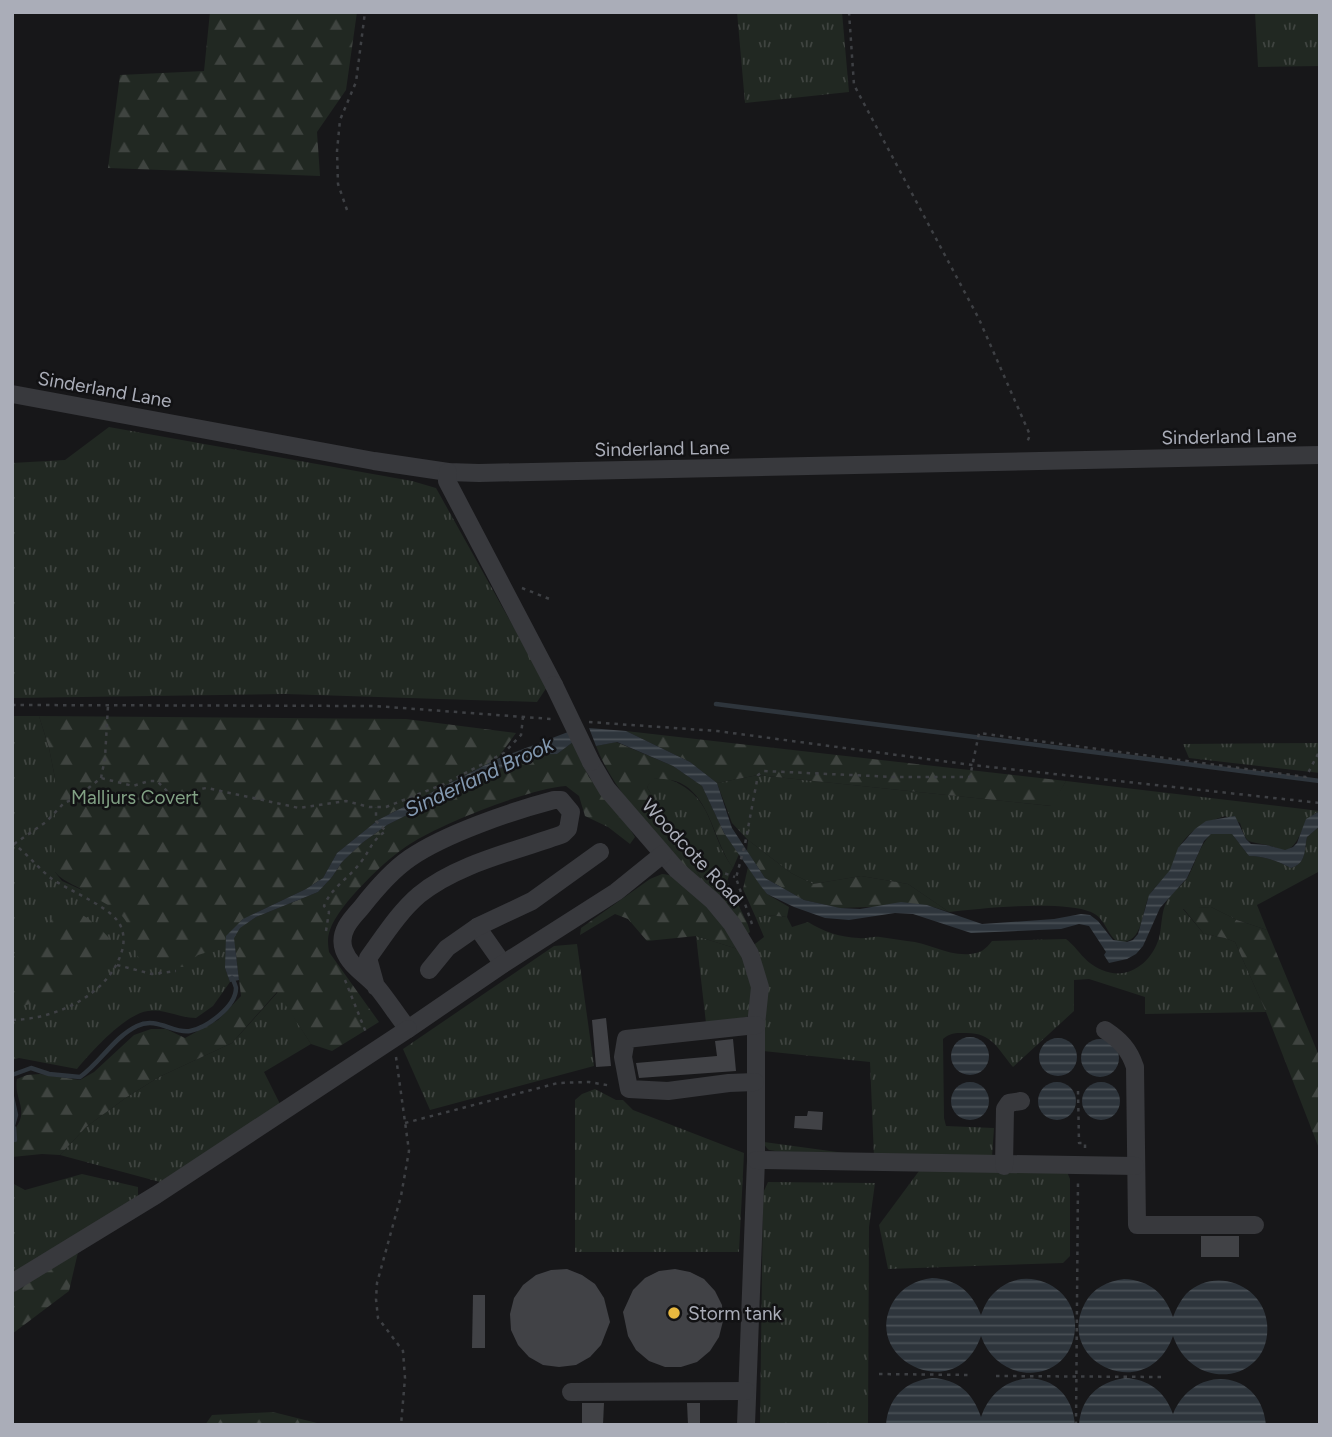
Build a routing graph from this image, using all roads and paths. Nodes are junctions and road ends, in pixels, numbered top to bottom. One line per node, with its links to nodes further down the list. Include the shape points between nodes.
1 (365, 12): 3 (path, via 356,82 340,120 337,151 338,184)
2 (849, 12): 6 (path, via 854,85 979,318 1030,435)
3 (347, 210)
4 (12, 394): 7 (street, Sinderland Lane)
5 (1320, 454): 6 (street, Sinderland Lane)
6 (1026, 462): 7 (street, Sinderland Lane)
7 (448, 472): 8 (street, Woodcote Road, via 447,481)
8 (505, 593): 9 (path, via 522,588); 23 (street, Woodcote Road, bridge, via 607,789)
9 (552, 600)
10 (108, 704): 11 (path); 12 (path, via 375,706); 17 (path)
11 (12, 705)
12 (523, 717): 13 (path); 19 (path, via 521,735 504,753 444,785)
13 (551, 719)
14 (579, 721): 16 (path, via 717,731)
15 (1320, 750): 16 (path, via 1306,778 979,733)
16 (972, 765): 18 (path); 25 (path, via 970,778 764,771 758,775)
17 (101, 778): 19 (path, via 133,786 157,781 173,797 207,788 299,808 346,801); 21 (path)
18 (1320, 803)
19 (376, 807): 20 (path, via 376,821)
20 (386, 831)
21 (13, 843): 29 (path, via 53,880 116,919 124,941)
22 (600, 852): 26 (street, via 532,901)
23 (663, 854): 27 (street, Woodcote Road, via 713,901); 28 (street, via 616,892)
24 (729, 873): 25 (path)
25 (736, 878): 27 (path, via 755,933)
26 (477, 927): 28 (street); 30 (street, via 447,948)
27 (745, 946): 34 (street, Woodcote Road, via 760,987)
28 (503, 964): 35 (street)
29 (117, 965): 31 (path, via 152,974); 33 (path, via 107,981 77,1002 36,1019)
30 (429, 970)
31 (176, 971)
32 (376, 986): 32 (street, via 352,964 343,937 344,929 379,886 426,849 536,805 561,800 566,805 571,819 563,834 444,879 404,909 368,958); 35 (street)
33 (12, 1020)
34 (756, 1025): 38 (street, Woodcote Road); 39 (street, via 626,1039 622,1057)
35 (408, 1029): 37 (street)
36 (1105, 1030): 46 (street, via 1130,1052 1135,1066)
37 (391, 1040): 42 (path); 48 (street, via 156,1195)
38 (755, 1082): 39 (street, via 668,1091); 43 (street, Woodcote Road)
39 (629, 1089): 42 (path, via 589,1082 558,1083)
40 (1078, 1091): 45 (path, via 1079,1143 1085,1143)
41 (1021, 1101): 44 (street, via 1009,1103 1005,1109)
42 (405, 1123): 56 (path, via 409,1151 376,1299 378,1318 403,1351)
43 (756, 1160): 44 (street); 54 (street, Woodcote Road)
44 (1004, 1166): 45 (street)
45 (1082, 1166): 46 (street); 52 (path)
46 (1135, 1166): 47 (street, via 1137,1225)
47 (1255, 1225)
48 (12, 1283)
49 (879, 1374): 50 (path)
50 (971, 1375)
51 (996, 1376): 52 (path)
52 (1077, 1376): 53 (path); 58 (path)
53 (1163, 1377)
54 (746, 1391): 55 (street); 57 (street, Woodcote Road)
55 (570, 1392)
56 (401, 1425)
57 (746, 1425)
58 (1076, 1425)

